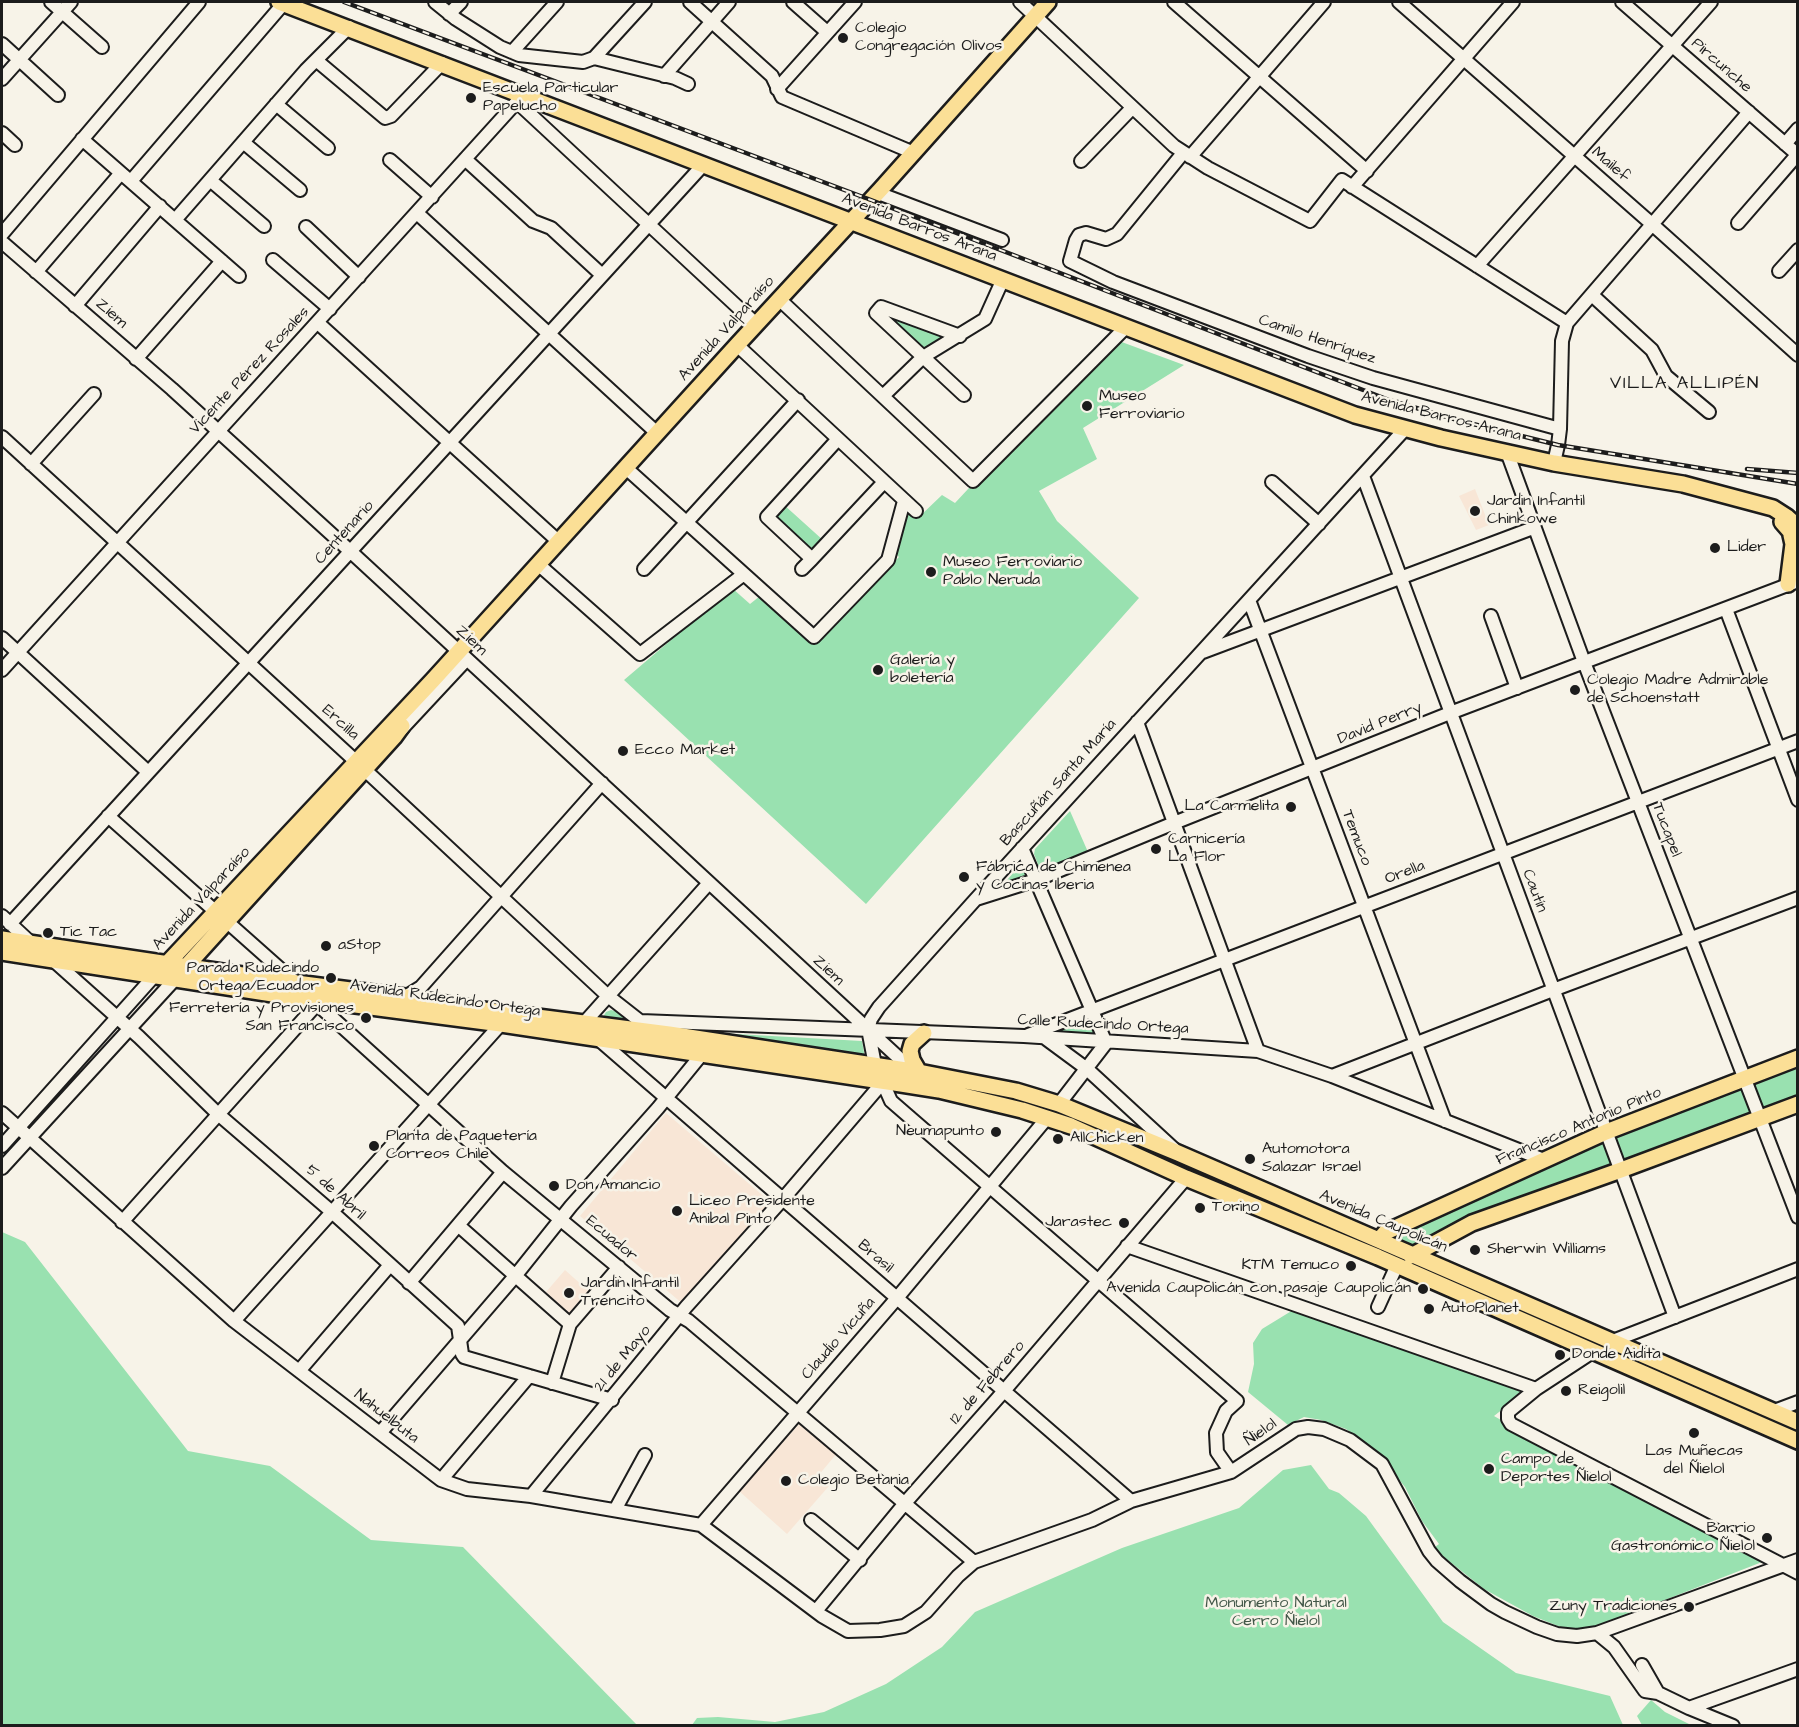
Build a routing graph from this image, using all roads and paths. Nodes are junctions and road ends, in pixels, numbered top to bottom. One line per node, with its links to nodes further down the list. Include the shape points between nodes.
1 (51, 2): 21 (street)
2 (71, 2): 21 (street)
3 (199, 2): 48 (street)
4 (281, 2): 25 (main road, Avenida Barros Arana); 62 (street)
5 (435, 2): 22 (street)
6 (460, 2): 22 (street)
7 (557, 2): 30 (street)
8 (645, 2): 31 (street)
9 (690, 2): 24 (street)
10 (729, 2): 24 (street)
11 (793, 2): 26 (street)
12 (855, 2): 26 (street)
13 (1020, 2): 23 (street)
14 (1048, 2): 23 (main road, Avenida Valparaíso)
15 (1174, 2): 37 (street)
16 (1324, 2): 37 (street)
17 (1399, 2): 32 (street, Mailef)
18 (1513, 2): 32 (street)
19 (1622, 2): 28 (street, Pircunche)
20 (1711, 2): 28 (street)
21 (62, 11): 29 (street); 33 (street)
22 (449, 14): 30 (street)
23 (1035, 17): 44 (street); 53 (main road, Avenida Valparaíso)
24 (712, 21): 36 (street); 40 (street, via 772,76)
25 (349, 27): 34 (street); 35 (main road, Avenida Barros Arana)
26 (827, 32): 40 (street)
27 (2, 44): 33 (street)
28 (1673, 45): 45 (street, Pircunche); 56 (street)
29 (102, 47)
30 (512, 52): 31 (street, via 583,62)
31 (594, 58): 36 (street)
32 (1464, 58): 56 (street, Mailef); 61 (street)
33 (19, 60): 38 (street); 41 (street)
34 (316, 60): 35 (street, via 385,118); 43 (street)
35 (442, 63): 42 (main road, Avenida Barros Arana)
36 (664, 76): 39 (street)
37 (1260, 77): 54 (street); 61 (street)
38 (2, 79)
39 (688, 84)
40 (777, 89): 53 (street, via 790,101)
41 (58, 95)
42 (520, 98): 57 (street, Vicente Pérez Rosales); 60 (main road, Avenida Barros Arana); 73 (street)
43 (276, 104): 49 (street); 52 (street)
44 (1132, 108): 54 (street); 59 (street)
45 (1749, 112): 50 (street, Pircunche); 74 (street)
46 (1797, 129): 50 (street)
47 (2, 133): 51 (street)
48 (82, 139): 62 (street); 77 (street)
49 (243, 142): 63 (street); 65 (street)
50 (1785, 144): 55 (street, Pircunche)
51 (15, 145)
52 (328, 148)
53 (914, 153): 66 (main road, Avenida Valparaíso)
54 (1187, 155): 64 (street, via 1310,220); 110 (street, Camilo Henríquez, via 1114,237 1102,239 1082,234 1076,240 1070,261 1113,282 1372,378)
55 (1797, 155): 72 (street)
56 (1575, 156): 74 (street, Mailef); 83 (street)
57 (465, 159): 67 (street, Vicente Pérez Rosales); 86 (street)
58 (390, 160): 67 (street)
59 (1081, 161)
60 (704, 164): 71 (main road, Avenida Barros Arana); 73 (street, Centenario)
61 (1366, 171): 64 (street)
62 (126, 177): 68 (street); 85 (street)
63 (210, 180): 70 (street); 75 (street)
64 (1347, 184): 83 (street)
65 (300, 190)
66 (878, 193): 71 (main road, Avenida Valparaíso); 78 (street)
67 (432, 197): 69 (street, Vicente Pérez Rosales)
68 (160, 206): 70 (street); 92 (street)
69 (417, 213): 88 (street, Vicente Pérez Rosales); 98 (street)
70 (175, 220): 82 (street)
71 (851, 221): 89 (main road, Avenida Barros Arana); 91 (main road, Avenida Valparaíso)
72 (1738, 223)
73 (649, 224): 86 (street, Centenario); 96 (street)
74 (1653, 225): 90 (street); 101 (street, Mailef)
75 (264, 226)
76 (306, 227): 88 (street)
77 (2, 234)
78 (1002, 240)
79 (2, 242): 85 (street, Ziem)
80 (1797, 250): 84 (street)
81 (273, 260): 93 (street)
82 (222, 261): 87 (street); 103 (street)
83 (1478, 266): 95 (street)
84 (1779, 271)
85 (36, 272): 92 (street, Ziem)
86 (602, 275): 98 (street, Centenario)
87 (239, 276)
88 (359, 277): 93 (street, Vicente Pérez Rosales)
89 (1003, 279): 97 (main road, Avenida Barros Arana); 99 (street, via 986,319)
90 (1592, 295): 95 (street); 108 (street, via 1652,350 1666,375)
91 (779, 298): 96 (main road, Avenida Valparaíso); 106 (street)
92 (75, 306): 103 (street, Ziem)
93 (330, 309): 94 (street, Vicente Pérez Rosales)
94 (318, 322): 111 (street, Vicente Pérez Rosales); 115 (street)
95 (1567, 323): 110 (street, via 1562,341)
96 (756, 324): 100 (main road, Avenida Valparaíso)
97 (1126, 327): 106 (street, via 973,481); 109 (main road, Avenida Barros Arana, via 1355,415)
98 (549, 334): 112 (street); 115 (street, Centenario)
99 (960, 336): 102 (street); 102 (street, via 881,307 876,313)
100 (737, 345): 107 (street); 112 (main road, Avenida Valparaíso)
101 (1797, 355)
102 (922, 357): 105 (street); 106 (street)
103 (136, 358): 111 (street, Ziem)
104 (94, 394): 118 (street)
105 (964, 395)
106 (883, 396)
107 (798, 400): 114 (street); 126 (street)
108 (1710, 412)
109 (1405, 429): 116 (main road, Avenida Barros Arana); 120 (street, Bascuñán Santa María)
110 (1560, 429): 117 (street)
111 (218, 430): 132 (street, Vicente Pérez Rosales); 134 (street, Ziem)
112 (657, 433): 119 (main road, Avenida Valparaíso)
113 (2, 437): 118 (street, Ercilla)
114 (838, 439): 121 (street); 125 (street)
115 (449, 442): 131 (street); 134 (street, Centenario)
116 (1507, 452): 117 (main road, Avenida Barros Arana); 129 (street, Tucapel)
117 (1554, 463): 130 (main road, Avenida Barros Arana, via 1750,509)
118 (31, 464): 132 (street, Ercilla)
119 (626, 468): 126 (street); 131 (main road, Avenida Valparaíso)
120 (1363, 476): 127 (street, Bascuñán Santa María); 140 (street, Cautín)
121 (884, 482): 123 (street); 135 (street)
122 (1272, 482): 127 (street)
123 (904, 501): 124 (street); 139 (street, via 888,560 814,637)
124 (916, 511)
125 (767, 517): 128 (street); 135 (street)
126 (687, 522): 137 (street); 139 (street)
127 (1319, 524): 142 (street, Bascuñán Santa María)
128 (757, 527)
129 (1533, 528): 140 (street); 151 (street, Tucapel)
130 (1793, 529): 133 (main road, Avenida Barros Arana); 141 (main road)
131 (558, 541): 136 (main road, Avenida Valparaíso)
132 (117, 542): 147 (street, Vicente Pérez Rosales); 150 (street, Ercilla)
133 (1797, 545)
134 (350, 551): 149 (street, Ziem); 150 (street, Centenario)
135 (812, 559): 138 (street)
136 (538, 564): 139 (street, via 640,654); 149 (main road, Avenida Valparaíso)
137 (644, 569)
138 (802, 569)
139 (744, 574)
140 (1399, 578): 145 (street); 155 (street, Cautín)
141 (1792, 583): 143 (street, David Perry)
142 (1248, 600): 145 (street, Temuco); 148 (street, Bascuñán Santa María)
143 (1726, 609): 151 (street, David Perry); 159 (street)
144 (1491, 616): 154 (street)
145 (1260, 631): 148 (street); 161 (street, Temuco)
146 (2, 638): 147 (street)
147 (17, 652): 152 (street, Vicente Pérez Rosales); 162 (street)
148 (1200, 654): 156 (street, Bascuñán Santa María)
149 (463, 655): 153 (main road, Avenida Valparaíso); 157 (street, Avenida Valparaíso); 163 (street, Ziem)
150 (249, 662): 160 (street, Ercilla); 162 (street, Centenario)
151 (1584, 662): 154 (street, David Perry); 165 (street, Tucapel)
152 (2, 670)
153 (432, 680): 157 (main road, Avenida Valparaíso); 160 (main road, Avenida Valparaíso)
154 (1517, 688): 155 (street, David Perry)
155 (1450, 714): 161 (street, David Perry); 169 (street, Cautín)
156 (1137, 722): 167 (street); 168 (street, Bascuñán Santa María)
157 (394, 737): 160 (main road, Avenida Valparaíso)
158 (1797, 741): 159 (street, Orella)
159 (1778, 748): 164 (street); 165 (street, Orella)
160 (361, 766): 172 (street, Ercilla); 176 (main road, Avenida Valparaíso); 178 (main road, Avenida Valparaíso)
161 (1312, 769): 167 (street, David Perry); 175 (street, Temuco)
162 (148, 772): 166 (street, Centenario)
163 (602, 783): 171 (street, Ziem); 172 (street)
164 (1797, 800)
165 (1637, 802): 169 (street, Orella); 179 (street, Tucapel)
166 (108, 816): 176 (street); 177 (street, Centenario)
167 (1174, 823): 170 (street, David Perry); 184 (street)
168 (1022, 848): 170 (street); 174 (street, Bascuñán Santa María)
169 (1502, 854): 175 (street, Orella); 189 (street, Cautín)
170 (1036, 880): 174 (street, David Perry); 194 (street)
171 (709, 883): 190 (street); 200 (street, Ziem)
172 (501, 897): 187 (street); 190 (street, Ercilla)
173 (1797, 898): 179 (street)
174 (975, 900): 200 (street, Bascuñán Santa María, via 879,1007)
175 (1364, 906): 184 (street, Orella); 207 (street, Temuco)
176 (216, 911): 178 (street); 185 (main road, Avenida Valparaíso)
177 (6, 920): 181 (street)
178 (228, 922): 186 (main road, Avenida Valparaíso); 188 (street)
179 (1690, 938): 189 (street); 215 (street, Tucapel)
180 (2, 939): 181 (main road, Avenida Rudecindo Ortega)
181 (31, 943): 185 (main road, Avenida Rudecindo Ortega)
182 (2, 952): 183 (main road, Avenida Rudecindo Ortega)
183 (53, 960): 185 (main road, Avenida Rudecindo Ortega); 195 (street, 5 de Abril)
184 (1225, 960): 194 (street, Orella); 208 (street)
185 (161, 969): 186 (main road, Avenida Rudecindo Ortega); 195 (street, Avenida Valparaíso)
186 (181, 972): 188 (main road, Avenida Rudecindo Ortega); 193 (main road, Avenida Rudecindo Ortega); 199 (street, Avenida Valparaíso)
187 (425, 981): 191 (street); 192 (street)
188 (296, 983): 191 (main road, Avenida Rudecindo Ortega)
189 (1553, 990): 207 (street); 228 (street, Cautín)
190 (608, 996): 196 (street, Ercilla); 197 (street)
191 (405, 997): 192 (main road, Avenida Rudecindo Ortega)
192 (433, 1002): 197 (main road, Avenida Rudecindo Ortega)
193 (319, 1003): 198 (main road, Avenida Rudecindo Ortega); 218 (street, Ecuador); 223 (street)
194 (1092, 1010): 203 (street, Orella); 206 (street)
195 (117, 1017): 199 (street, 5 de Abril); 227 (street, Avenida Valparaíso)
196 (641, 1021): 200 (street, Calle Rudecindo Ortega); 201 (street, Ercilla)
197 (584, 1023): 201 (main road, Avenida Rudecindo Ortega)
198 (501, 1024): 204 (main road, Avenida Rudecindo Ortega); 218 (street)
199 (130, 1029): 223 (street, 5 de Abril); 229 (street, Avenida Valparaíso)
200 (867, 1029): 202 (street, Calle Rudecindo Ortega); 211 (street); 213 (street, Ziem)
201 (655, 1034): 211 (main road, Avenida Rudecindo Ortega)
202 (924, 1034): 203 (street, Calle Rudecindo Ortega); 213 (main road, via 910,1051)
203 (1024, 1036): 205 (street, Calle Rudecindo Ortega)
204 (597, 1038): 209 (main road, Avenida Rudecindo Ortega); 217 (street, Brasil)
205 (1045, 1038): 206 (street, Calle Rudecindo Ortega); 212 (street)
206 (1106, 1043): 208 (street, Calle Rudecindo Ortega); 212 (street)
207 (1416, 1044): 214 (street); 226 (street, Temuco)
208 (1258, 1051): 214 (street, Calle Rudecindo Ortega)
209 (702, 1054): 216 (main road, Avenida Rudecindo Ortega); 217 (street)
210 (1797, 1058): 215 (main road, Francisco Antonio Pinto)
211 (875, 1065): 213 (main road, Avenida Caupolicán); 216 (street)
212 (1087, 1069): 219 (street); 231 (street)
213 (916, 1071): 219 (main road, Avenida Caupolicán)
214 (1332, 1076): 226 (street, Calle Rudecindo Ortega)
215 (1743, 1078): 225 (street, Tucapel); 228 (main road, Francisco Antonio Pinto)
216 (883, 1082): 221 (main road, Avenida Caupolicán, via 939,1090); 238 (street, via 891,1101); 240 (street, 21 de Mayo)
217 (666, 1099): 240 (street, Brasil); 244 (street)
218 (428, 1104): 235 (street, Ecuador); 242 (street)
219 (1059, 1104): 221 (main road, via 1048,1109); 231 (main road, Avenida Caupolicán)
220 (1797, 1104): 225 (main road)
221 (1022, 1110): 224 (main road, Avenida Caupolicán)
222 (2, 1113): 227 (street, Nahuelbuta)
223 (218, 1114): 242 (street, 5 de Abril); 245 (street)
224 (1047, 1118): 237 (main road, Avenida Caupolicán); 238 (street, Claudio Vicuña)
225 (1759, 1119): 234 (main road); 243 (street, Tucapel)
226 (1445, 1121): 232 (street, Calle Rudecindo Ortega)
227 (18, 1127): 229 (street, Nahuelbuta); 230 (street, Avenida Valparaíso)
228 (1606, 1132): 232 (main road, Francisco Antonio Pinto); 234 (street, Cautín)
229 (29, 1137): 233 (street, Avenida Valparaíso); 245 (street, Nahuelbuta)
230 (2, 1146)
231 (1178, 1152): 236 (main road, Avenida Caupolicán)
232 (1544, 1160): 247 (main road, Francisco Antonio Pinto, via 1386,1232)
233 (2, 1168)
234 (1621, 1170): 249 (main road, via 1472,1223); 260 (street, Cautín)
235 (503, 1172): 244 (street, Ecuador); 246 (street)
236 (1226, 1174): 237 (main road, via 1206,1170); 239 (main road, Avenida Caupolicán)
237 (1186, 1178): 241 (main road, Avenida Caupolicán); 248 (street, 12 de Febrero)
238 (990, 1188): 255 (street); 257 (street, Claudio Vicuña)
239 (1265, 1191): 241 (main road); 247 (main road, Avenida Caupolicán)
240 (783, 1199): 257 (street, Brasil); 259 (street, 21 de Mayo)
241 (1258, 1207): 250 (main road, Avenida Caupolicán)
242 (332, 1212): 251 (street, 5 de Abril); 261 (street)
243 (1797, 1217)
244 (561, 1218): 252 (street, Ecuador); 254 (street)
245 (122, 1222): 261 (street, Nahuelbuta)
246 (459, 1226): 254 (street); 256 (street)
247 (1380, 1239): 249 (main road, Avenida Caupolicán)
248 (1127, 1246): 255 (street, 12 de Febrero); 269 (street)
249 (1415, 1255): 250 (main road); 264 (main road, Avenida Caupolicán)
250 (1392, 1263): 258 (street); 265 (main road, Avenida Caupolicán)
251 (390, 1265): 256 (street, 5 de Abril); 266 (street)
252 (619, 1267): 259 (street, Ecuador); 262 (street)
253 (1797, 1269): 260 (street)
254 (516, 1275): 262 (street); 263 (street)
255 (1098, 1280): 270 (street, 12 de Febrero); 280 (street, via 1237,1401 1226,1411 1216,1432 1218,1452)
256 (410, 1283): 263 (street, 5 de Abril, via 458,1326)
257 (897, 1298): 270 (street, Brasil); 274 (street, Claudio Vicuña)
258 (1378, 1307)
259 (679, 1316): 271 (street, 21 de Mayo); 274 (street, Ecuador)
260 (1675, 1317): 264 (street)
261 (234, 1321): 266 (street, Nahuelbuta)
262 (570, 1324): 268 (street)
263 (461, 1340): 267 (street, 5 de Abril, via 464,1357); 277 (street)
264 (1616, 1344): 265 (main road); 273 (main road, Avenida Caupolicán)
265 (1594, 1351): 269 (street); 275 (main road, Avenida Caupolicán)
266 (299, 1371): 277 (street, Nahuelbuta)
267 (529, 1376): 268 (street, 5 de Abril); 281 (street)
268 (552, 1383): 271 (street, 5 de Abril)
269 (1536, 1389): 291 (street, via 1508,1412 1509,1422)
270 (1004, 1390): 283 (street, Brasil); 284 (street, 12 de Febrero)
271 (612, 1400): 282 (street, 21 de Mayo)
272 (1797, 1402): 273 (street)
273 (1774, 1411): 275 (main road); 276 (main road, Avenida Caupolicán)
274 (798, 1412): 284 (street, Ecuador); 287 (street, Claudio Vicuña)
275 (1742, 1416): 278 (main road, Avenida Caupolicán)
276 (1797, 1422)
277 (380, 1433): 281 (street, Nahuelbuta)
278 (1797, 1441)
279 (645, 1455): 285 (street)
280 (1231, 1472): 283 (street, Ñielol); 294 (street, Ñielol, via 1296,1429 1336,1433 1382,1464 1429,1551 1476,1593 1505,1612 1557,1634)
281 (441, 1480): 282 (street, Nahuelbuta, via 467,1489)
282 (531, 1496): 285 (street, Nahuelbuta)
283 (1131, 1501): 290 (street, Ñielol, via 1092,1520)
284 (905, 1503): 288 (street, 12 de Febrero); 290 (street, Ecuador)
285 (615, 1510): 287 (street, Nahuelbuta)
286 (811, 1520): 288 (street)
287 (701, 1525): 293 (street, Nahuelbuta)
288 (860, 1560): 293 (street, 12 de Febrero)
289 (1797, 1560): 291 (street, Ñielol)
290 (974, 1562): 293 (street, Ñielol, via 926,1612 904,1626 848,1631)
291 (1782, 1565): 292 (street); 294 (street, Ñielol)
292 (1797, 1573)
293 (816, 1611)
294 (1597, 1633): 297 (street, via 1614,1647 1645,1691)
295 (1642, 1665): 297 (street)
296 (1797, 1669): 298 (street)
297 (1658, 1693): 298 (street)
298 (1689, 1708): 299 (street)
299 (1733, 1725)

